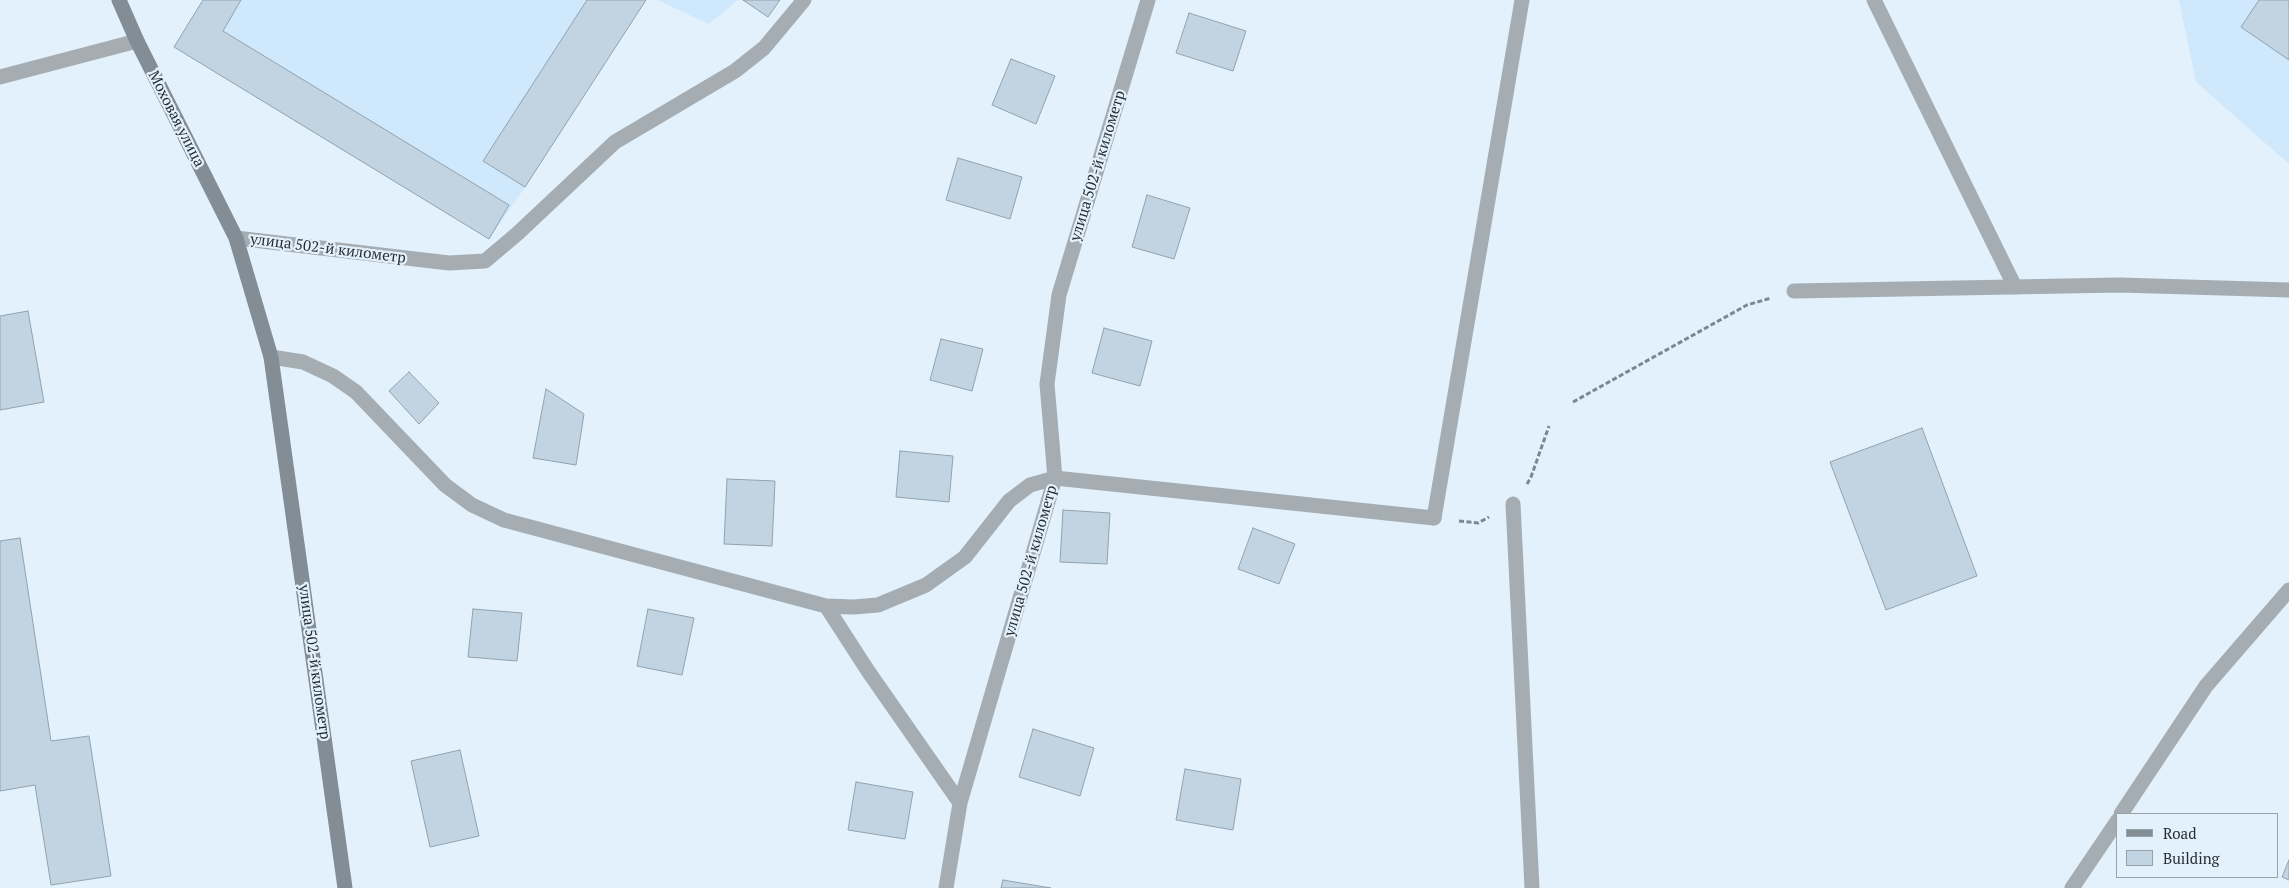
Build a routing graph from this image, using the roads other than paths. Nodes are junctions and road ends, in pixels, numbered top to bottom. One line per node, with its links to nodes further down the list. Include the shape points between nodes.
1 (119, 0): 6 (street, Моховая улица)
2 (804, 0): 8 (street, улица 502-й километр, via 764,48 735,71 615,142 485,260 449,263)
3 (1148, 0): 13 (street, улица 502-й километр, via 1059,295 1047,384)
4 (1522, 0): 13 (street, via 1434,518)
5 (1874, 0): 9 (street)
6 (137, 41): 7 (street); 8 (street, Моховая улица)
7 (0, 77)
8 (236, 238): 12 (street, улица 502-й километр)
9 (2015, 287): 10 (street); 11 (street, via 2120,285)
10 (1794, 290)
11 (2289, 290)
12 (271, 357): 16 (street, via 302,362 333,376 356,392 445,485 472,504 504,520); 20 (street, улица 502-й километр)
13 (1055, 478): 16 (street, via 1030,485 1009,501 965,558 926,585 878,605); 17 (street, улица 502-й километр)
14 (1513, 504): 22 (street)
15 (2289, 590): 18 (street, via 2206,686)
16 (826, 606): 17 (street)
17 (960, 803): 21 (street, улица 502-й километр)
18 (2122, 813)
19 (2116, 823): 23 (street)
20 (345, 888)
21 (946, 888)
22 (1532, 888)
23 (2072, 888)

